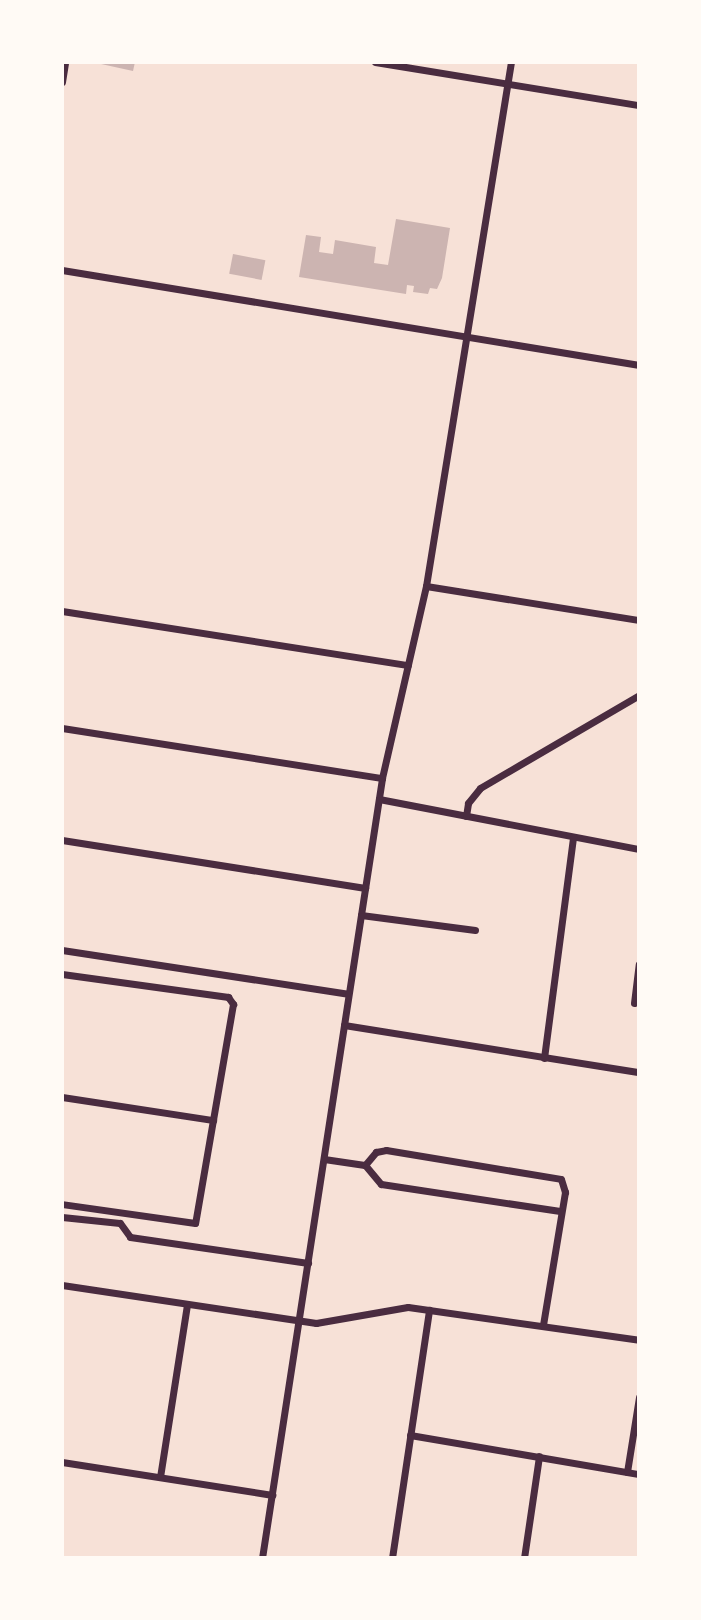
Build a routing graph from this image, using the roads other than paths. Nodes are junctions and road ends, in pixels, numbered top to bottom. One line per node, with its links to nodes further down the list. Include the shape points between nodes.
1 (65, 62): 4 (street)
2 (375, 62): 5 (street)
3 (511, 62): 5 (street)
4 (62, 82)
5 (508, 84): 6 (street); 8 (street)
6 (639, 105)
7 (62, 270): 8 (street)
8 (467, 337): 9 (street); 10 (street)
9 (639, 365)
10 (426, 586): 12 (street); 13 (street)
11 (62, 611): 13 (street)
12 (639, 620)
13 (408, 665): 16 (street)
14 (639, 695): 18 (street, via 480,788 468,803)
15 (62, 728): 16 (street)
16 (382, 778): 17 (street)
17 (379, 799): 18 (street); 22 (street)
18 (466, 816): 19 (street)
19 (573, 837): 21 (street); 31 (street)
20 (62, 840): 22 (street)
21 (639, 849)
22 (365, 888): 23 (street)
23 (361, 915): 24 (street); 28 (street)
24 (475, 930)
25 (62, 950): 28 (street)
26 (639, 964): 29 (street)
27 (62, 974): 34 (street, via 232,999)
28 (348, 994): 30 (street)
29 (634, 1003)
30 (344, 1025): 31 (street); 35 (street)
31 (544, 1058): 32 (street)
32 (639, 1072)
33 (62, 1097): 34 (street)
34 (213, 1120): 37 (street, via 195,1223)
35 (324, 1159): 36 (street); 40 (street)
36 (365, 1165): 38 (street, via 381,1184); 38 (street, via 376,1152 386,1150 554,1175 565,1184)
37 (62, 1204)
38 (560, 1211): 45 (street)
39 (62, 1217): 40 (street, via 120,1223 130,1237)
40 (308, 1263): 44 (street)
41 (62, 1285): 42 (street)
42 (187, 1304): 44 (street); 53 (street)
43 (429, 1310): 44 (street, via 395,1307 331,1322); 45 (street); 48 (street)
44 (299, 1321): 54 (street)
45 (543, 1325): 46 (street)
46 (639, 1340)
47 (639, 1397): 51 (street)
48 (410, 1435): 49 (street); 56 (street)
49 (539, 1456): 51 (street); 57 (street)
50 (62, 1462): 53 (street)
51 (627, 1472): 52 (street)
52 (639, 1474)
53 (160, 1477): 54 (street)
54 (272, 1495): 55 (street)
55 (262, 1558)
56 (392, 1558)
57 (524, 1558)

